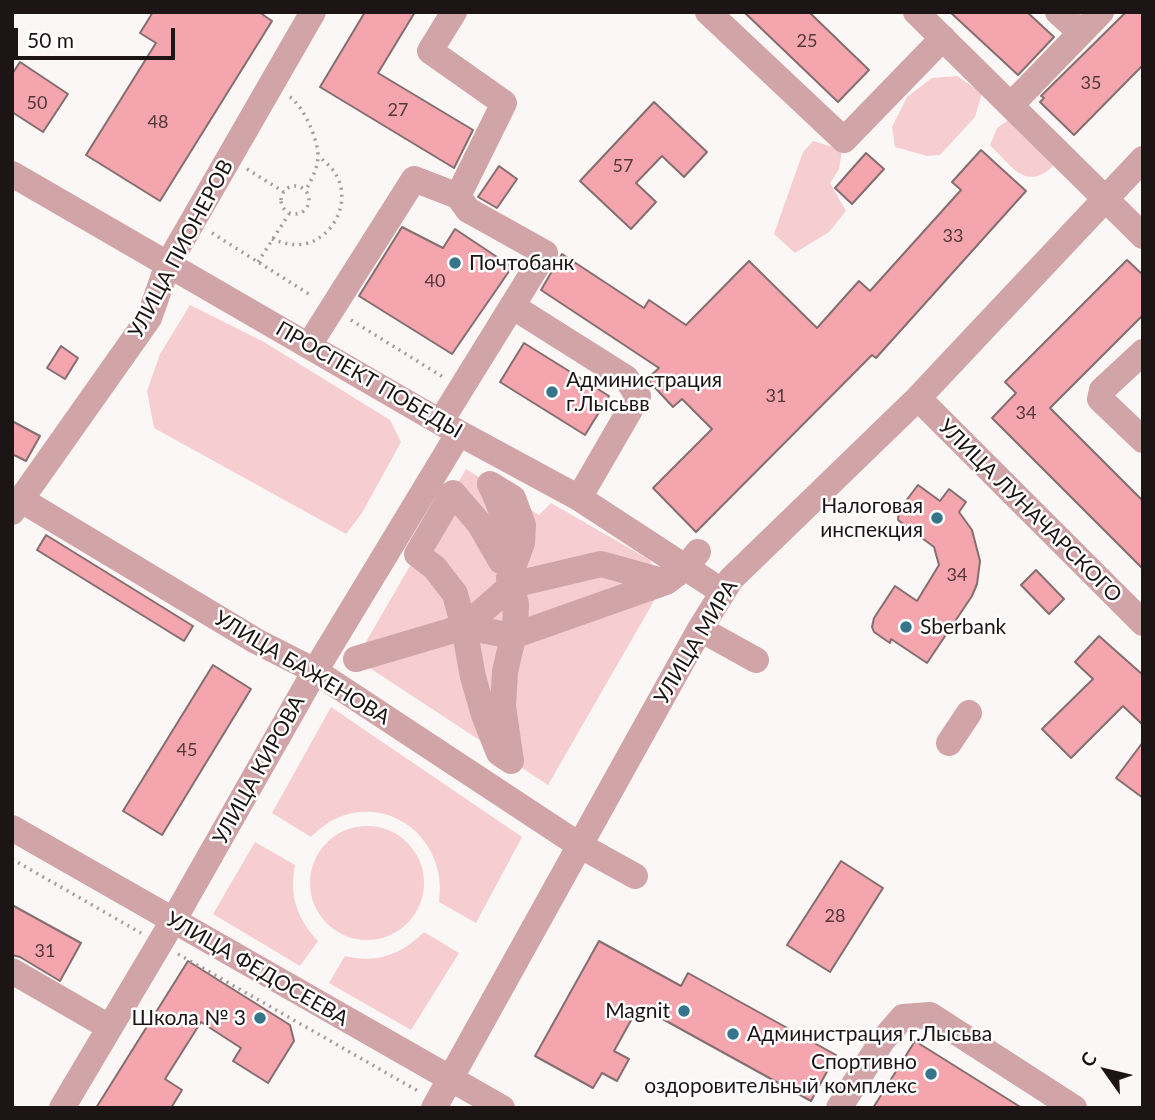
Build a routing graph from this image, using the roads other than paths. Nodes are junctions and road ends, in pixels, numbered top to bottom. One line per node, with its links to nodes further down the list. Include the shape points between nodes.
1 (313, 12): 15 (street, УЛИЦА ПИОНЕРОВ)
2 (454, 12): 12 (street, via 430,51 504,103)
3 (708, 12): 8 (street, via 844,140)
4 (916, 12): 8 (street)
5 (1058, 12): 7 (street)
6 (1101, 12): 7 (street)
7 (1081, 33): 9 (street)
8 (943, 38): 9 (street)
9 (1011, 105): 13 (street)
10 (1143, 159): 13 (street, УЛИЦА МИРА)
11 (12, 174): 15 (street, ПРОСПЕКТ ПОБЕДЫ)
12 (458, 196): 16 (street, УЛИЦА КИРОВА, via 468,210 545,253); 17 (street, via 414,179)
13 (1105, 200): 14 (street); 19 (street, УЛИЦА МИРА)
14 (1143, 236)
15 (168, 264): 17 (street, ПРОСПЕКТ ПОБЕДЫ); 23 (street, УЛИЦА ПИОНЕРОВ, via 149,318)
16 (512, 306): 20 (street, УЛИЦА КИРОВА); 22 (street, via 626,377 638,396)
17 (309, 345): 20 (street, ПРОСПЕКТ ПОБЕДЫ)
18 (1143, 352): 21 (street, via 1102,390 1100,399)
19 (918, 398): 26 (street, УЛИЦА МИРА, via 731,579); 27 (street, УЛИЦА ЛУНАЧАРСКОГО)
20 (450, 427): 22 (street, ПРОСПЕКТ ПОБЕДЫ); 33 (street, УЛИЦА КИРОВА)
21 (1143, 440)
22 (579, 498): 24 (street, ПРОСПЕКТ ПОБЕДЫ)
23 (16, 506): 33 (street, УЛИЦА БАЖЕНОВА)
24 (683, 567): 25 (street, via 601,564); 26 (street, ПРОСПЕКТ ПОБЕДЫ); 30 (street)
25 (512, 586): 28 (street); 28 (street, via 509,578 522,543 523,525 513,498 490,484 508,530 501,561 479,523 453,493 417,554 455,594); 30 (street, via 516,604)
26 (723, 592): 29 (street, УЛИЦА МИРА)
27 (1143, 623)
28 (464, 626): 30 (street); 30 (street, via 484,715 499,753 512,761 503,706); 31 (street)
29 (700, 629): 32 (street); 37 (street, УЛИЦА МИРА)
30 (513, 636)
31 (356, 659)
32 (756, 660)
33 (315, 671): 37 (street, УЛИЦА БАЖЕНОВА); 39 (street, УЛИЦА КИРОВА)
34 (969, 713): 35 (street)
35 (949, 743)
36 (12, 828): 39 (street, УЛИЦА ФЕДОСЕЕВА)
37 (579, 845): 38 (street, УЛИЦА БАЖЕНОВА); 42 (street, УЛИЦА МИРА)
38 (635, 876)
39 (166, 932): 41 (street, УЛИЦА КИРОВА); 42 (street, УЛИЦА ФЕДОСЕЕВА)
40 (12, 971): 41 (street)
41 (109, 1027): 44 (street, УЛИЦА КИРОВА)
42 (450, 1078): 43 (street, УЛИЦА МИРА); 45 (street, УЛИЦА ФЕДОСЕЕВА)
43 (436, 1105)
44 (62, 1108)
45 (502, 1108)
46 (839, 1108): 47 (street, via 881,1041 903,1017 930,1015)
47 (1074, 1108)

